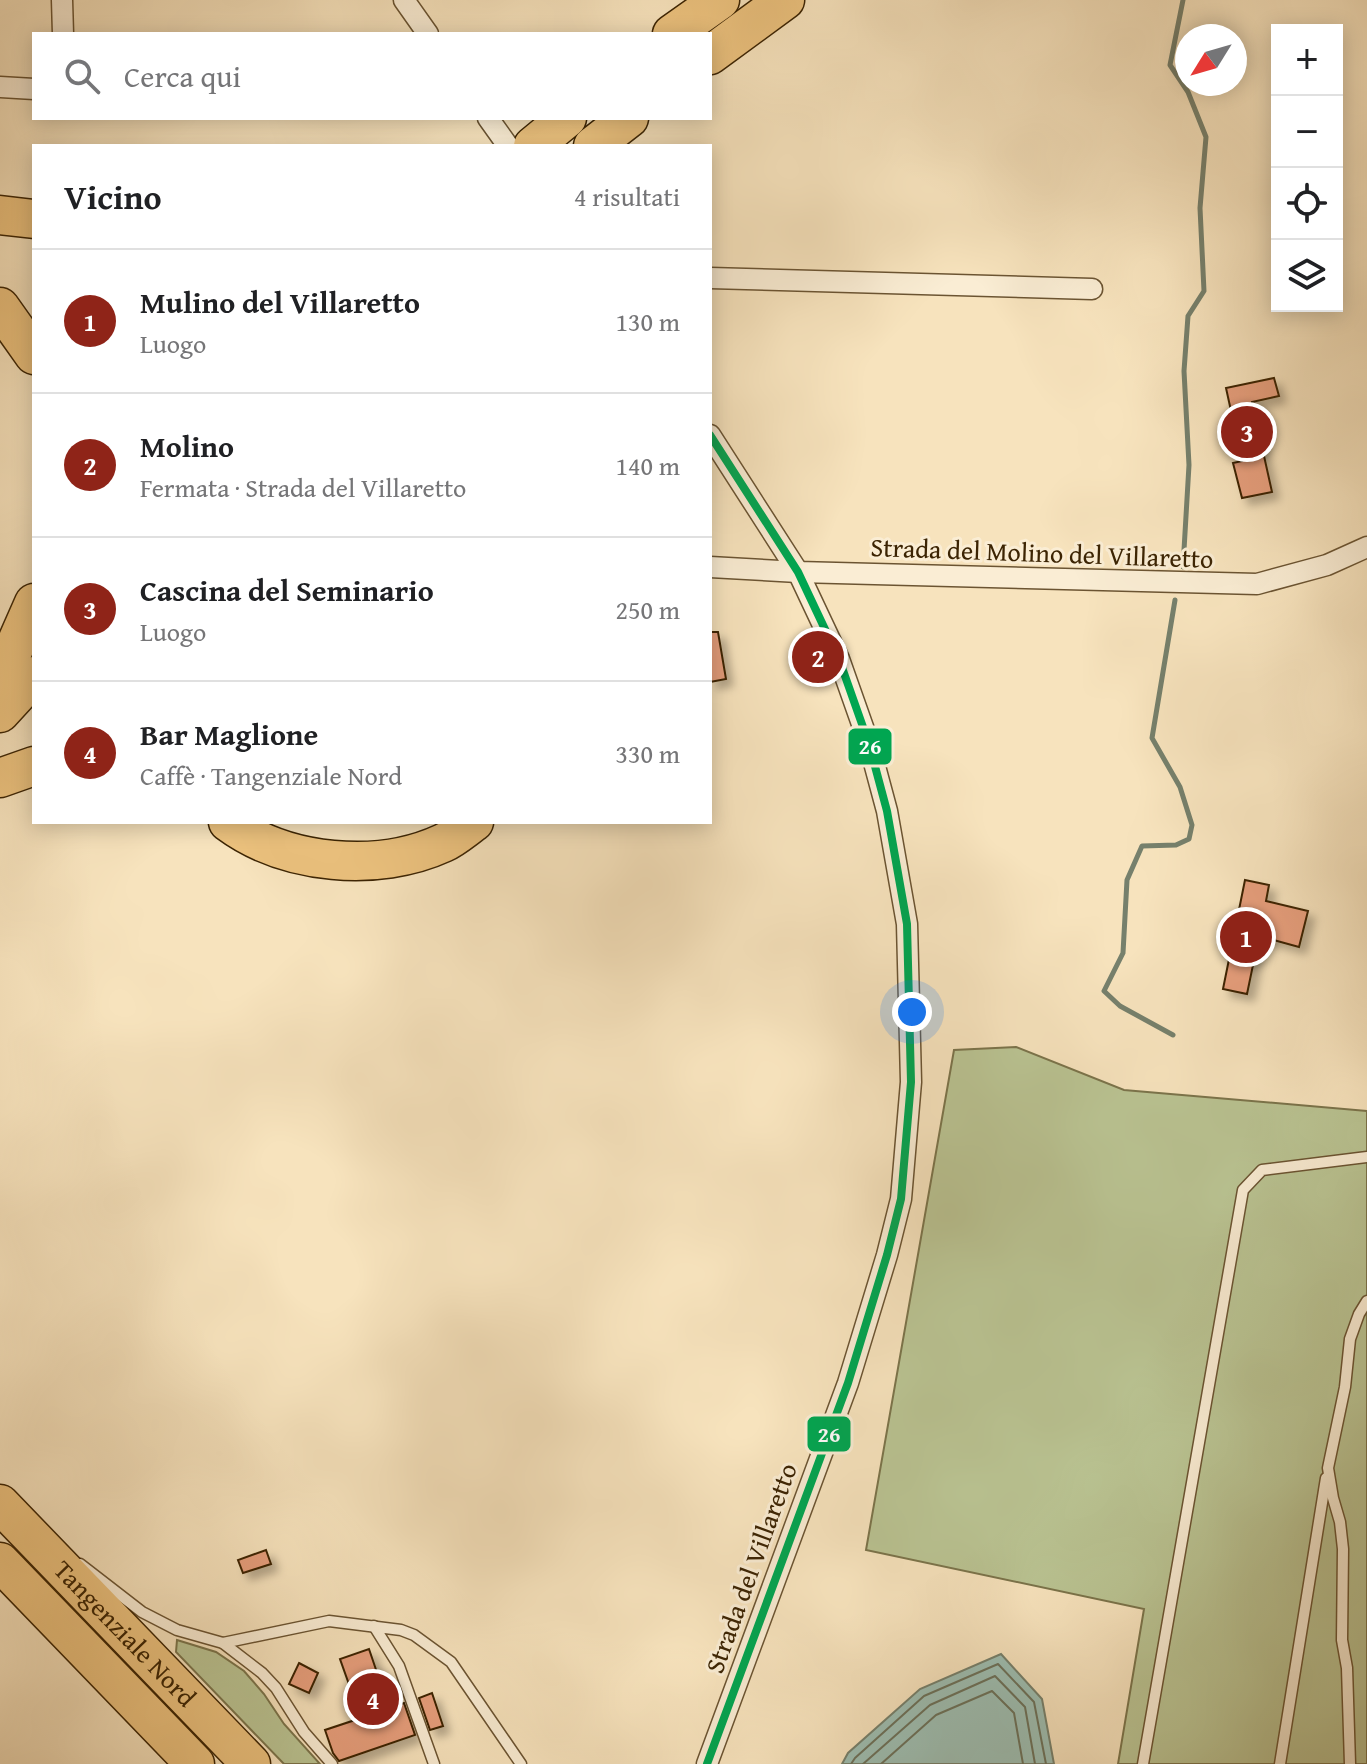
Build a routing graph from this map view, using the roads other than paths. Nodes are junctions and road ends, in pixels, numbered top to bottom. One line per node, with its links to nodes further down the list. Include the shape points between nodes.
1 (62, 0): 5 (street)
2 (404, 0): 6 (street)
3 (720, 0): 7 (highway)
4 (785, 0): 8 (highway)
5 (63, 32)
6 (427, 32)
7 (675, 32)
8 (712, 54)
9 (0, 87): 10 (street)
10 (32, 89)
11 (493, 120): 13 (street)
12 (626, 120): 14 (highway)
13 (539, 137)
14 (596, 144)
15 (32, 212): 16 (highway)
16 (0, 214): 17 (highway)
17 (32, 219)
18 (712, 278): 19 (street)
19 (1092, 289)
20 (0, 307): 21 (highway)
21 (32, 352)
22 (712, 438): 25 (street, Strada del Villaretto)
23 (1367, 547): 25 (street, Strada del Molino del Villaretto, via 1327,565 1257,584)
24 (712, 567): 25 (street, Strada del Molino del Villaretto)
25 (798, 572): 52 (street, Strada del Villaretto, via 839,659 887,811 907,924 911,1082 901,1199 887,1255 848,1383)
26 (32, 608): 29 (highway)
27 (32, 648): 29 (highway)
28 (32, 678): 30 (highway)
29 (0, 681)
30 (0, 713)
31 (32, 767): 32 (highway)
32 (0, 778)
33 (231, 824): 36 (highway, via 313,858)
34 (260, 824): 36 (highway)
35 (471, 824): 36 (highway, via 445,842 404,857)
36 (336, 859)
37 (1367, 1157): 53 (lane, via 1262,1170 1243,1190)
38 (1367, 1301): 39 (lane, via 1350,1339)
39 (1328, 1468): 54 (lane); 55 (lane, via 1343,1549)
40 (0, 1504): 41 (highway, Tangenziale Nord)
41 (29, 1531): 42 (lane); 48 (highway, Tangenziale Nord)
42 (62, 1553)
43 (74, 1560): 46 (lane, via 161,1624)
44 (0, 1562): 47 (highway, Tangenziale Nord)
45 (374, 1626): 46 (lane, via 329,1621); 50 (lane, via 399,1666); 51 (lane, via 414,1635 451,1662)
46 (223, 1643): 49 (lane, via 276,1688)
47 (195, 1764)
48 (251, 1764)
49 (332, 1764)
50 (434, 1764)
51 (521, 1764)
52 (707, 1764)
53 (1143, 1764)
54 (1280, 1764)
55 (1350, 1764)

